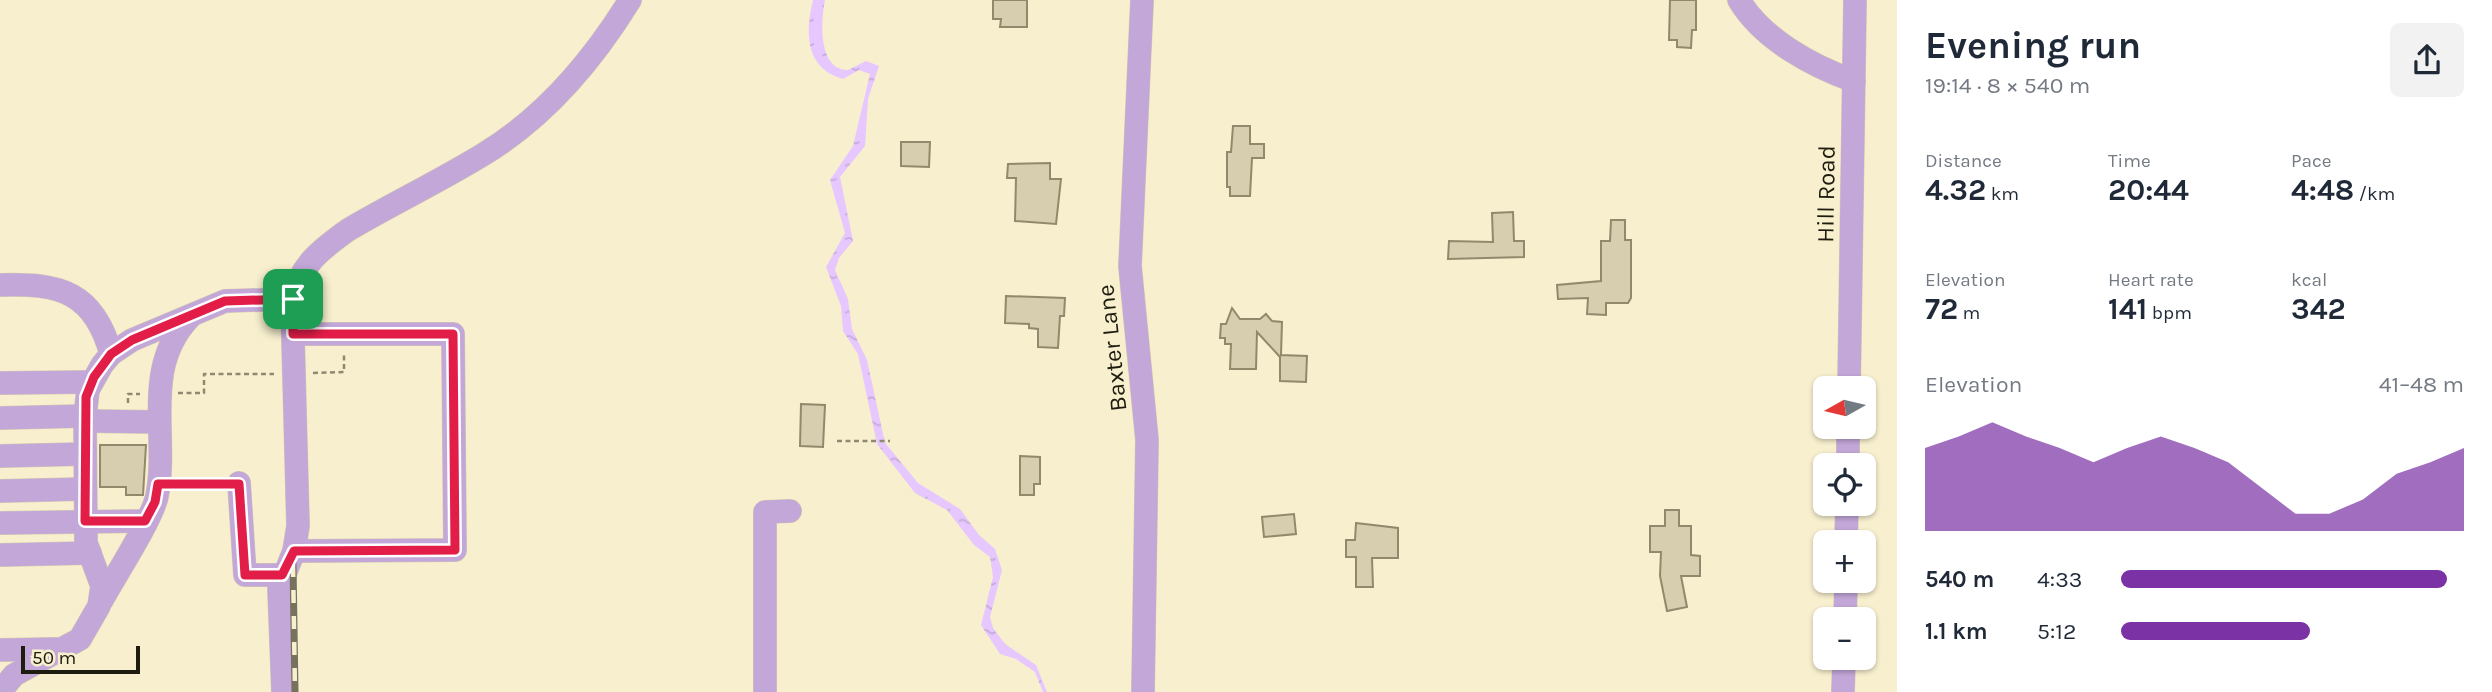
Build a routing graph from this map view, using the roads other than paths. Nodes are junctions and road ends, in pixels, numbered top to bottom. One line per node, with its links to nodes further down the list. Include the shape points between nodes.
1 (630, 0): 7 (street, via 580,70 534,117 483,154 327,244 301,270)
2 (1142, 0): 37 (street, Baxter Lane, via 1130,266 1147,440)
3 (1739, 0): 5 (street, via 1762,29 1779,41)
4 (1855, 0): 5 (street, Hill Road)
5 (1854, 81): 11 (street, Hill Road)
6 (0, 285): 10 (street, via 36,286 76,296 98,318)
7 (293, 299): 8 (street, via 225,301); 9 (street)
8 (191, 315): 10 (street); 16 (street, via 175,335 165,361 158,388)
9 (293, 334): 26 (street, via 298,526); 26 (street, via 453,334 455,550)
10 (111, 354): 12 (street)
11 (1849, 376)
12 (92, 382): 13 (street); 15 (street)
13 (0, 383)
14 (0, 418): 15 (street)
15 (85, 419): 16 (street); 17 (street)
16 (158, 422): 24 (street, via 158,484)
17 (85, 454): 18 (street); 20 (street)
18 (0, 456)
19 (239, 484): 29 (street, via 245,575)
20 (85, 489): 21 (street); 23 (street)
21 (0, 491)
22 (790, 511): 36 (street, via 765,512)
23 (85, 521): 24 (street); 25 (street); 27 (street)
24 (145, 521): 30 (street)
25 (0, 523)
26 (294, 551): 29 (street)
27 (90, 553): 28 (street); 30 (street, via 102,586)
28 (0, 555)
29 (282, 575): 35 (street)
30 (99, 606): 31 (street, via 85,633)
31 (66, 649): 32 (street); 34 (street, via 14,675)
32 (0, 650)
33 (1844, 670): 38 (street)
34 (0, 692)
35 (283, 692)
36 (765, 692)
37 (1143, 692)
38 (1843, 692)

